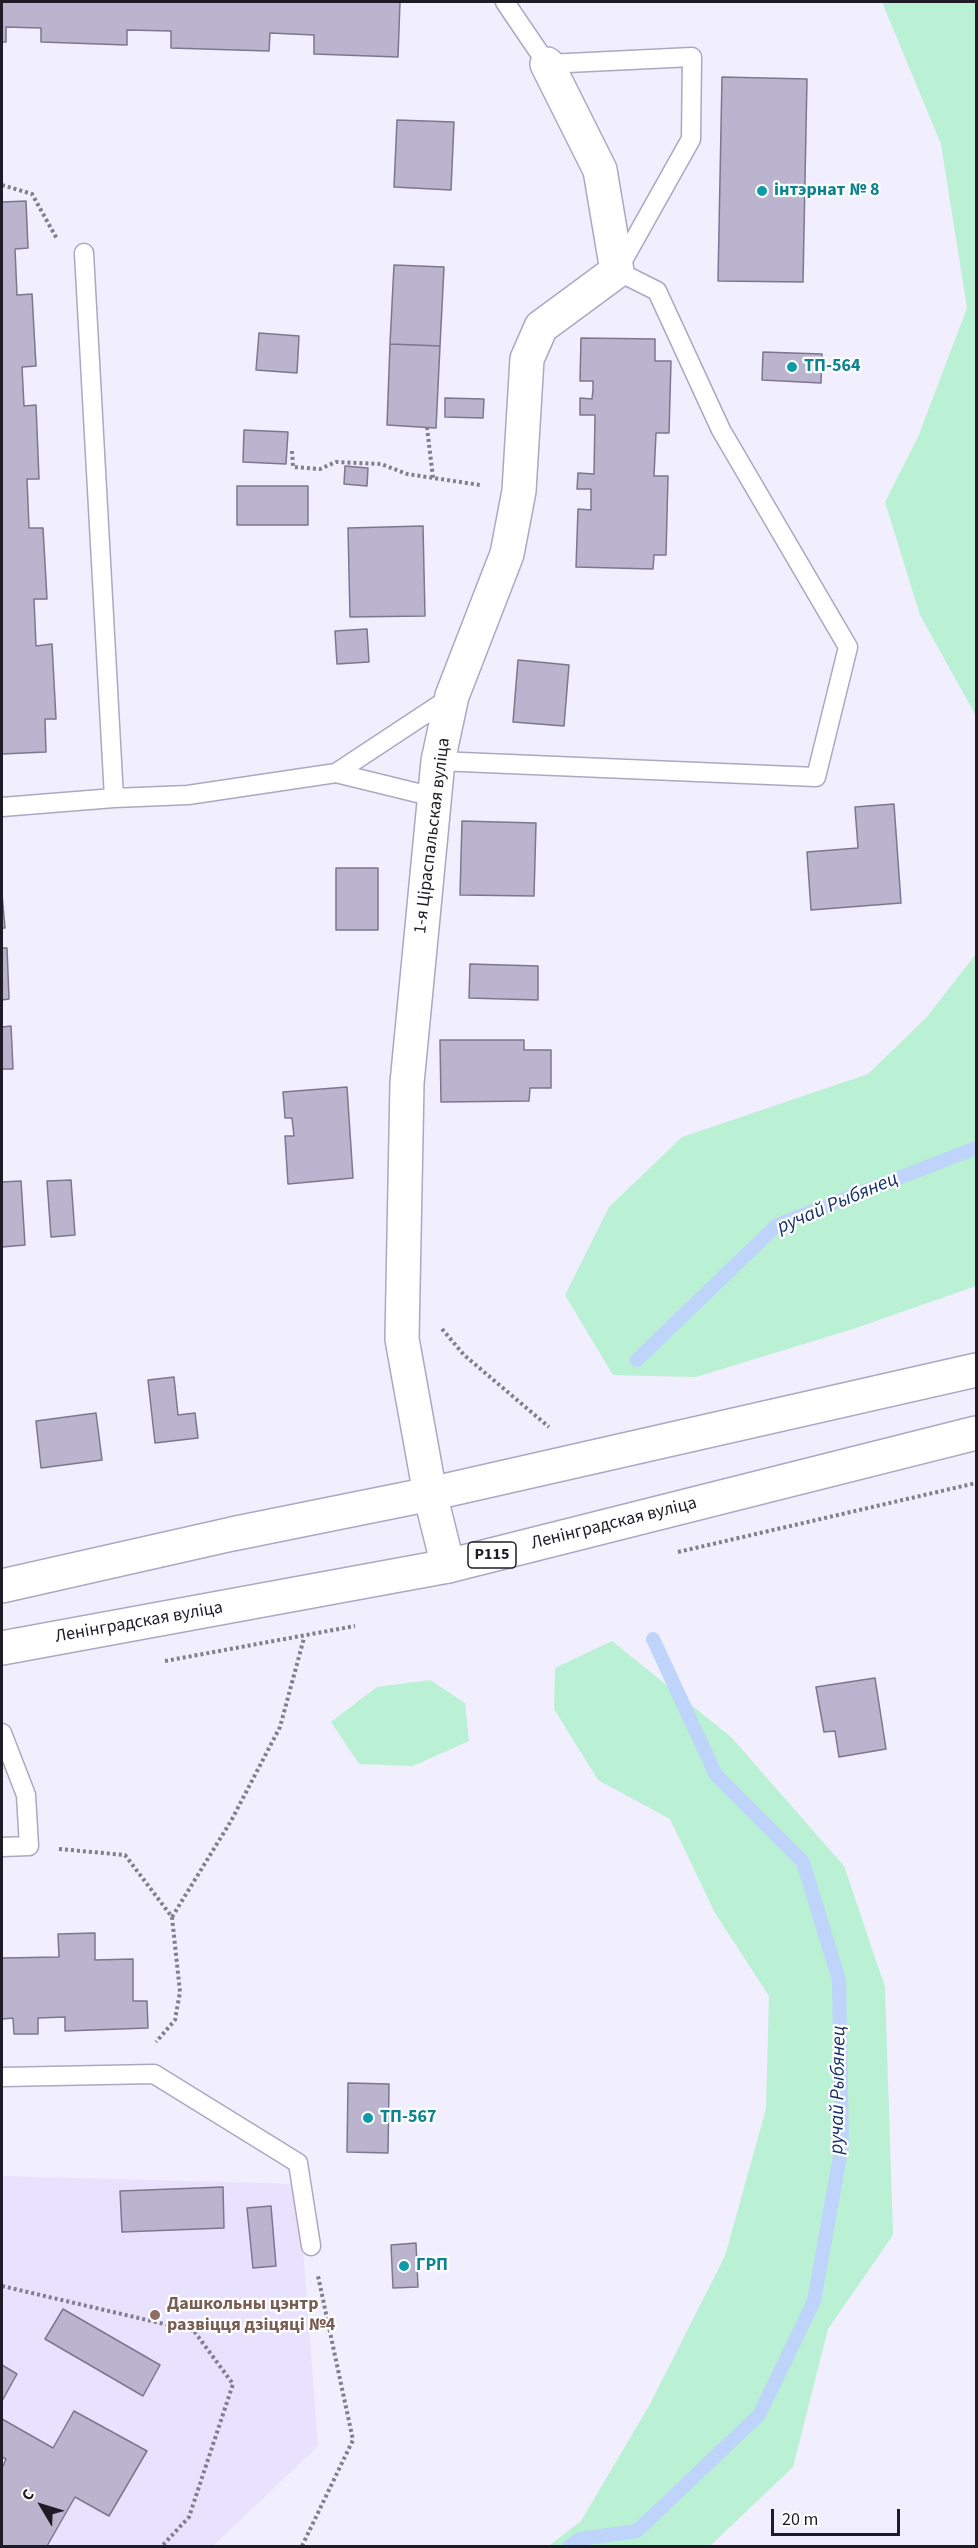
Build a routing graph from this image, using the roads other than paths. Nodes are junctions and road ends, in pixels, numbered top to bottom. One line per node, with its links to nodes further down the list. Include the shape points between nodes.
1 (505, 2): 2 (lane)
2 (547, 64): 4 (main road, via 600,170); 4 (lane, via 692,57 691,139)
3 (84, 253): 9 (lane)
4 (617, 271): 5 (main road, 1-я Ціраспальская вуліца, via 541,327 527,359 519,491 507,554); 6 (lane, via 657,291 721,430 848,647 816,777)
5 (452, 696): 6 (main road, 1-я Ціраспальская вуліца); 7 (lane)
6 (438, 761): 8 (main road, 1-я Ціраспальская вуліца)
7 (336, 773): 8 (lane); 9 (lane, via 188,795)
8 (434, 797): 13 (main road, 1-я Ціраспальская вуліца, via 407,1083 402,1339)
9 (114, 798): 10 (lane)
10 (2, 807)
11 (976, 1370): 13 (main road)
12 (976, 1432): 14 (main road, Ленінградская вуліца / Р115)
13 (430, 1494): 14 (main road, 1-я Ціраспальская вуліца); 15 (main road)
14 (448, 1566): 16 (main road, Ленінградская вуліца / Р115)
15 (2, 1586)
16 (2, 1648)
17 (2, 1733): 18 (lane, via 26,1795 29,1846)
18 (2, 1847)
19 (2, 2077): 20 (lane, via 154,2074 298,2163)
20 (312, 2246)

